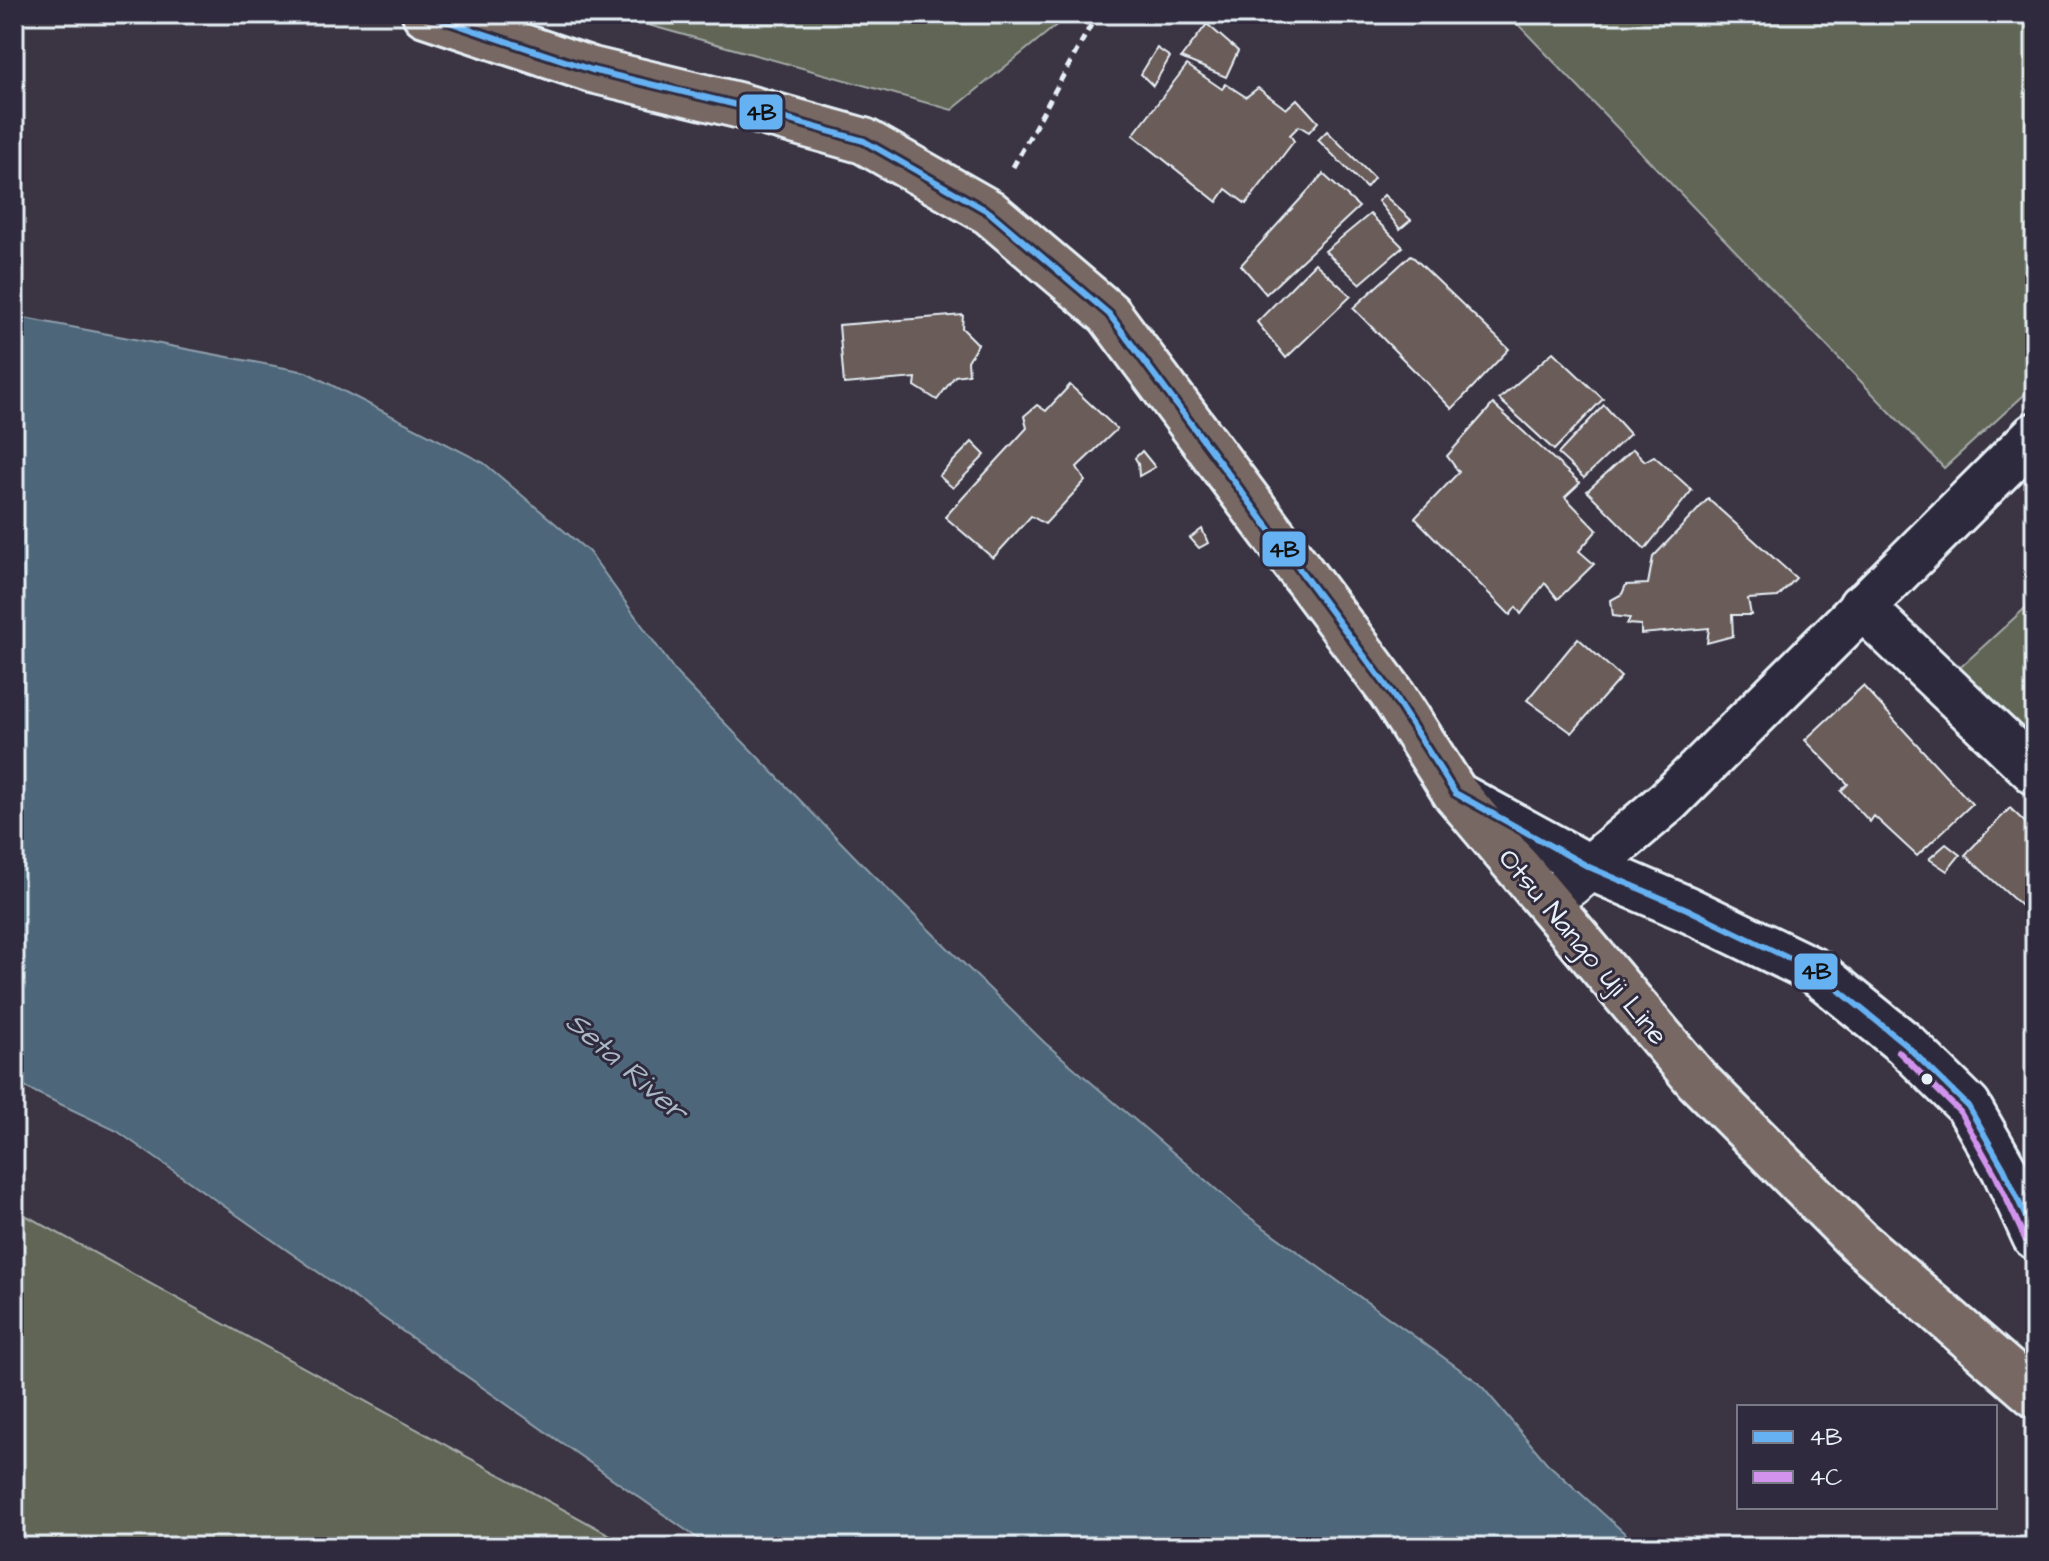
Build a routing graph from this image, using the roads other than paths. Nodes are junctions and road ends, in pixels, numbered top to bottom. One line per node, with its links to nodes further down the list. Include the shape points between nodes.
1 (425, 14): 5 (main road, Otsu Nango Uji Line, via 592,70 864,141 989,212 1109,314 1391,692)
2 (2035, 435): 3 (street)
3 (1861, 606): 4 (street); 6 (street, via 1668,801)
4 (2035, 772)
5 (1455, 793): 6 (street); 7 (main road, Otsu Nango Uji Line)
6 (1589, 867): 7 (street); 8 (street, via 1815,971 1905,1044 1968,1106)
7 (1550, 903): 9 (main road, Otsu Nango Uji Line, via 1708,1091 1858,1241)
8 (2035, 1237)
9 (2035, 1395)

